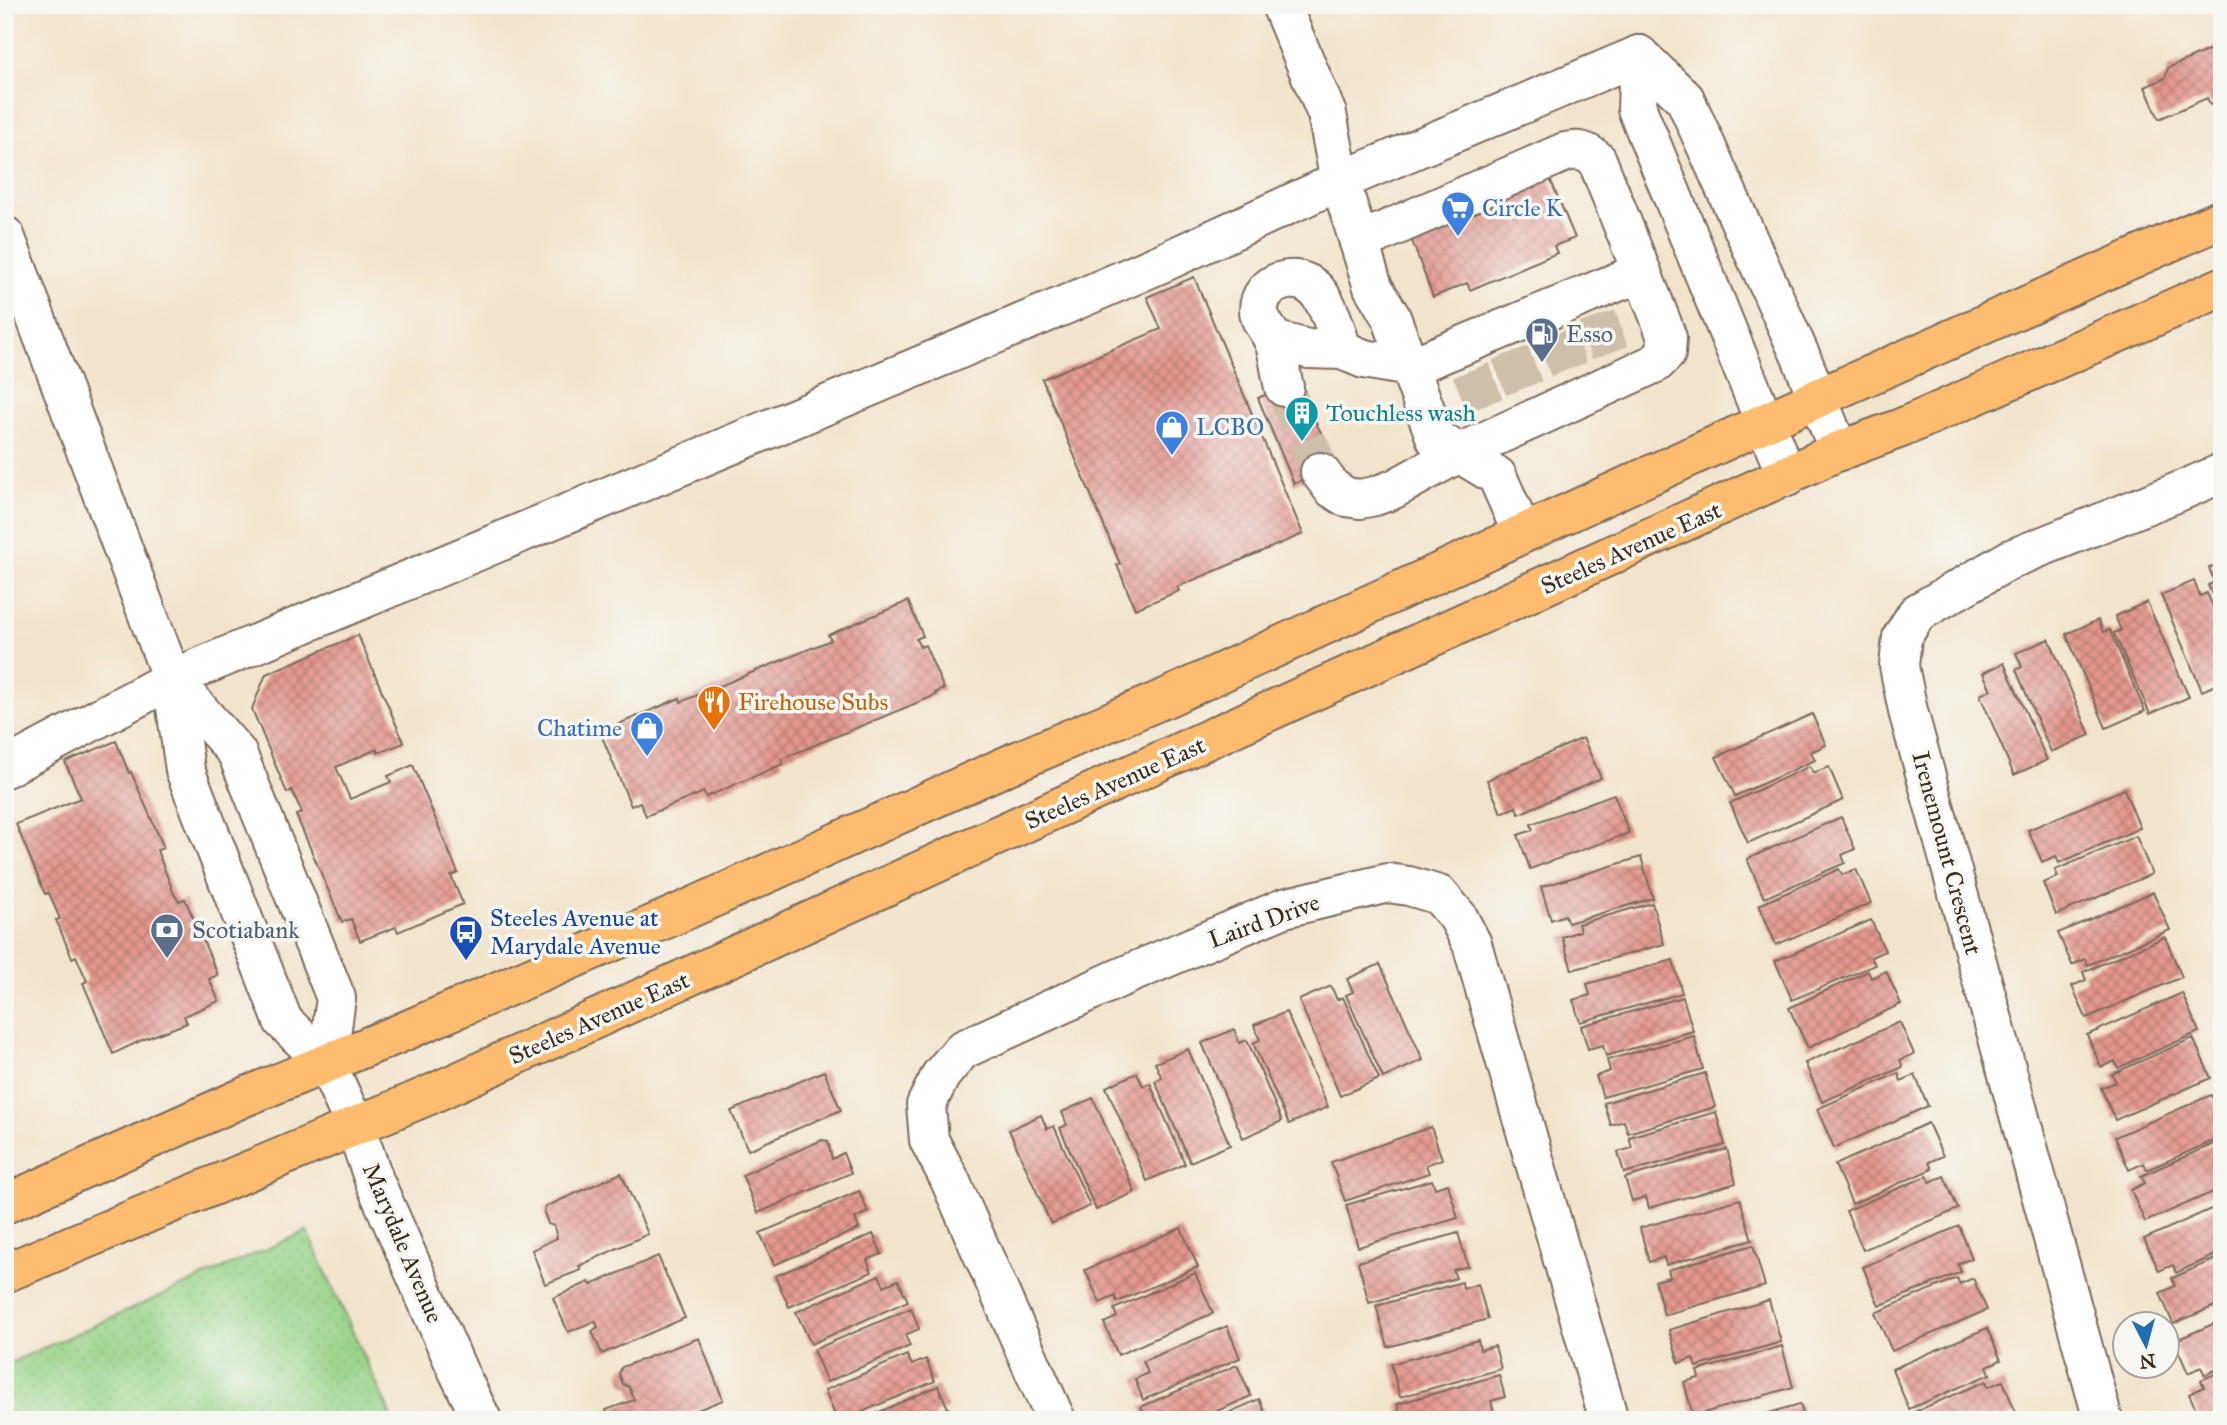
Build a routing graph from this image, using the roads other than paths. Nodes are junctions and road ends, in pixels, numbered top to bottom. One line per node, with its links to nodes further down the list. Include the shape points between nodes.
1 (1281, 5): 3 (street, via 1327,114)
2 (1639, 55): 3 (street); 13 (street, via 1685,99); 14 (street, via 1637,109)
3 (1340, 181): 6 (street); 21 (street, via 1065,305)
4 (2222, 219): 13 (main road)
5 (5, 236): 21 (street)
6 (1359, 242): 7 (street, via 1578,149 1597,160); 11 (street, via 1373,287 1391,317)
7 (1642, 272): 11 (street, via 1593,305 1506,342 1466,358); 16 (street, via 1667,338 1666,354 1656,363 1616,370 1492,424)
8 (2222, 287): 15 (main road, Steeles Avenue East)
9 (1273, 340): 10 (street, via 1308,349); 10 (street, via 1259,311 1262,297 1269,286 1286,280 1304,282 1316,290); 12 (street)
10 (1342, 350): 11 (street)
11 (1410, 368): 16 (street, via 1436,439)
12 (1284, 387)
13 (1818, 398): 14 (main road); 15 (street)
14 (1765, 422): 19 (street); 20 (main road)
15 (1839, 452): 19 (main road, Steeles Avenue East)
16 (1459, 453): 17 (street, via 1394,489 1360,499 1332,488); 20 (street, via 1497,476)
17 (1320, 472)
18 (2222, 473): 30 (street, Irenemount Crescent, via 2011,559 1917,613 1902,637 1899,666 1908,711)
19 (1787, 477): 24 (main road, Steeles Avenue East)
20 (1522, 533): 23 (main road, via 1168,697)
21 (172, 679): 22 (street); 23 (street, via 185,770 283,1021); 23 (street, via 237,753 337,998)
22 (5, 768)
23 (327, 1065): 24 (street, Marydale Avenue); 25 (main road)
24 (355, 1126): 26 (main road, Steeles Avenue East); 27 (street, Marydale Avenue, via 374,1180)
25 (5, 1204)
26 (5, 1273)
27 (482, 1420)
28 (1055, 1420): 29 (street, Laird Drive, via 929,1140 926,1105 941,1075 962,1050 1130,974 1284,908 1388,883 1439,895 1472,944)
29 (1609, 1420)
30 (2103, 1420)

